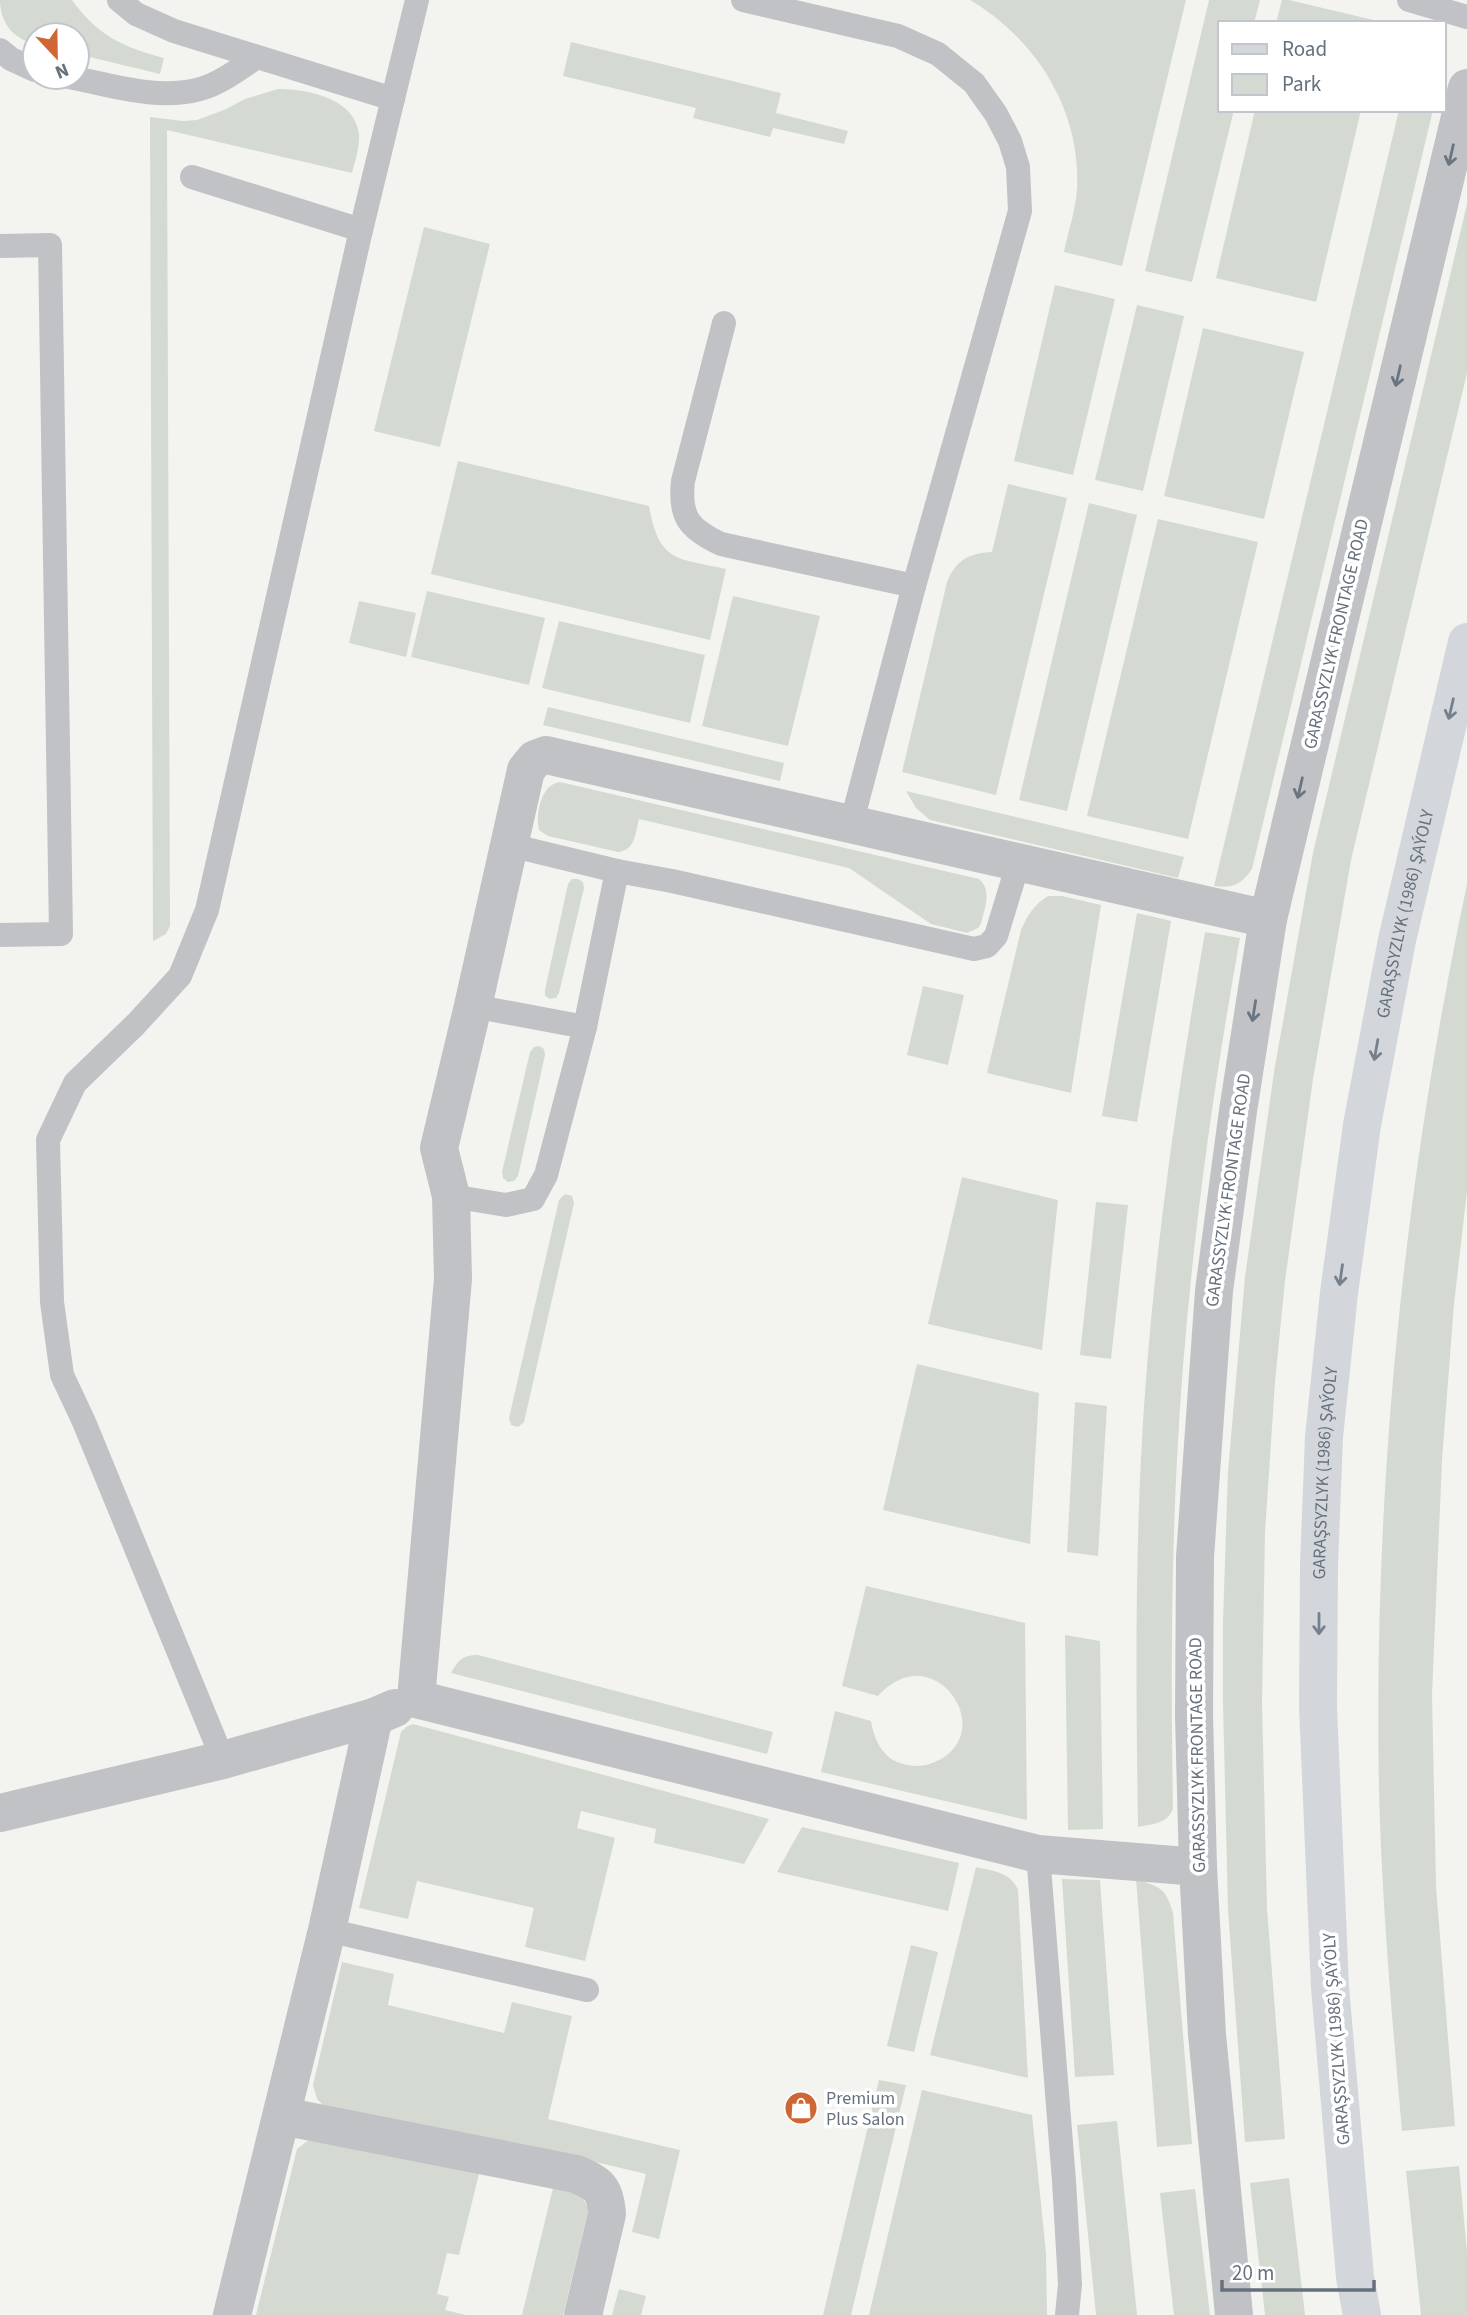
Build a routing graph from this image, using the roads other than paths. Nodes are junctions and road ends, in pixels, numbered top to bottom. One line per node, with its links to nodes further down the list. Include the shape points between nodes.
1 (119, 0): 7 (lane, via 136,14 174,31)
2 (417, 0): 11 (lane)
3 (743, 0): 16 (lane, via 898,36 938,54 982,93 1005,132 1018,167 1020,211)
4 (1409, 0): 5 (lane)
5 (1467, 17)
6 (0, 50): 8 (lane)
7 (257, 57): 9 (lane, via 199,90 150,93); 11 (lane)
8 (21, 64)
9 (91, 81)
10 (1467, 88): 22 (street, GARASSYZLYK FRONTAGE ROAD, one-way to 22)
11 (393, 99): 13 (lane)
12 (192, 177): 13 (lane)
13 (360, 230): 29 (lane, via 207,909 180,976 75,1083 48,1140 52,1302 62,1375)
14 (0, 246): 23 (lane, via 50,245 61,934)
15 (724, 323): 16 (lane, via 683,481 680,502 688,522 721,544)
16 (914, 586): 18 (lane)
17 (1467, 642): 40 (main road, GARAŞSYZLYK (1986) ŞAÝOLY, one-way to 40, via 1396,940 1362,1125 1324,1437 1318,1707 1330,1987)
18 (851, 825): 19 (street, via 546,755 534,759 526,770); 20 (street)
19 (509, 845): 21 (lane); 24 (street)
20 (1018, 864): 21 (lane, via 996,936 987,946 974,949); 22 (street)
21 (617, 871): 25 (lane)
22 (1268, 919): 32 (street, GARASSYZLYK FRONTAGE ROAD, one-way to 32, via 1214,1291 1195,1557)
23 (0, 935)
24 (474, 1006): 25 (lane); 26 (street, via 439,1148)
25 (585, 1027): 26 (lane, via 546,1175 533,1199 506,1205)
26 (451, 1196): 27 (street, via 453,1279)
27 (416, 1699): 28 (street); 31 (street)
28 (374, 1717): 29 (street); 33 (street)
29 (223, 1760): 30 (street)
30 (0, 1813)
31 (1038, 1854): 32 (street); 38 (lane, via 1065,2194 1070,2284)
32 (1198, 1867): 39 (street, GARASSYZLYK FRONTAGE ROAD, via 1207,2034)
33 (327, 1930): 34 (lane); 35 (street)
34 (587, 1990)
35 (282, 2116): 36 (street); 37 (street, via 576,2174 597,2183 606,2197 607,2214)
36 (232, 2315)
37 (583, 2315)
38 (1067, 2315)
39 (1234, 2315)
40 (1362, 2315)

